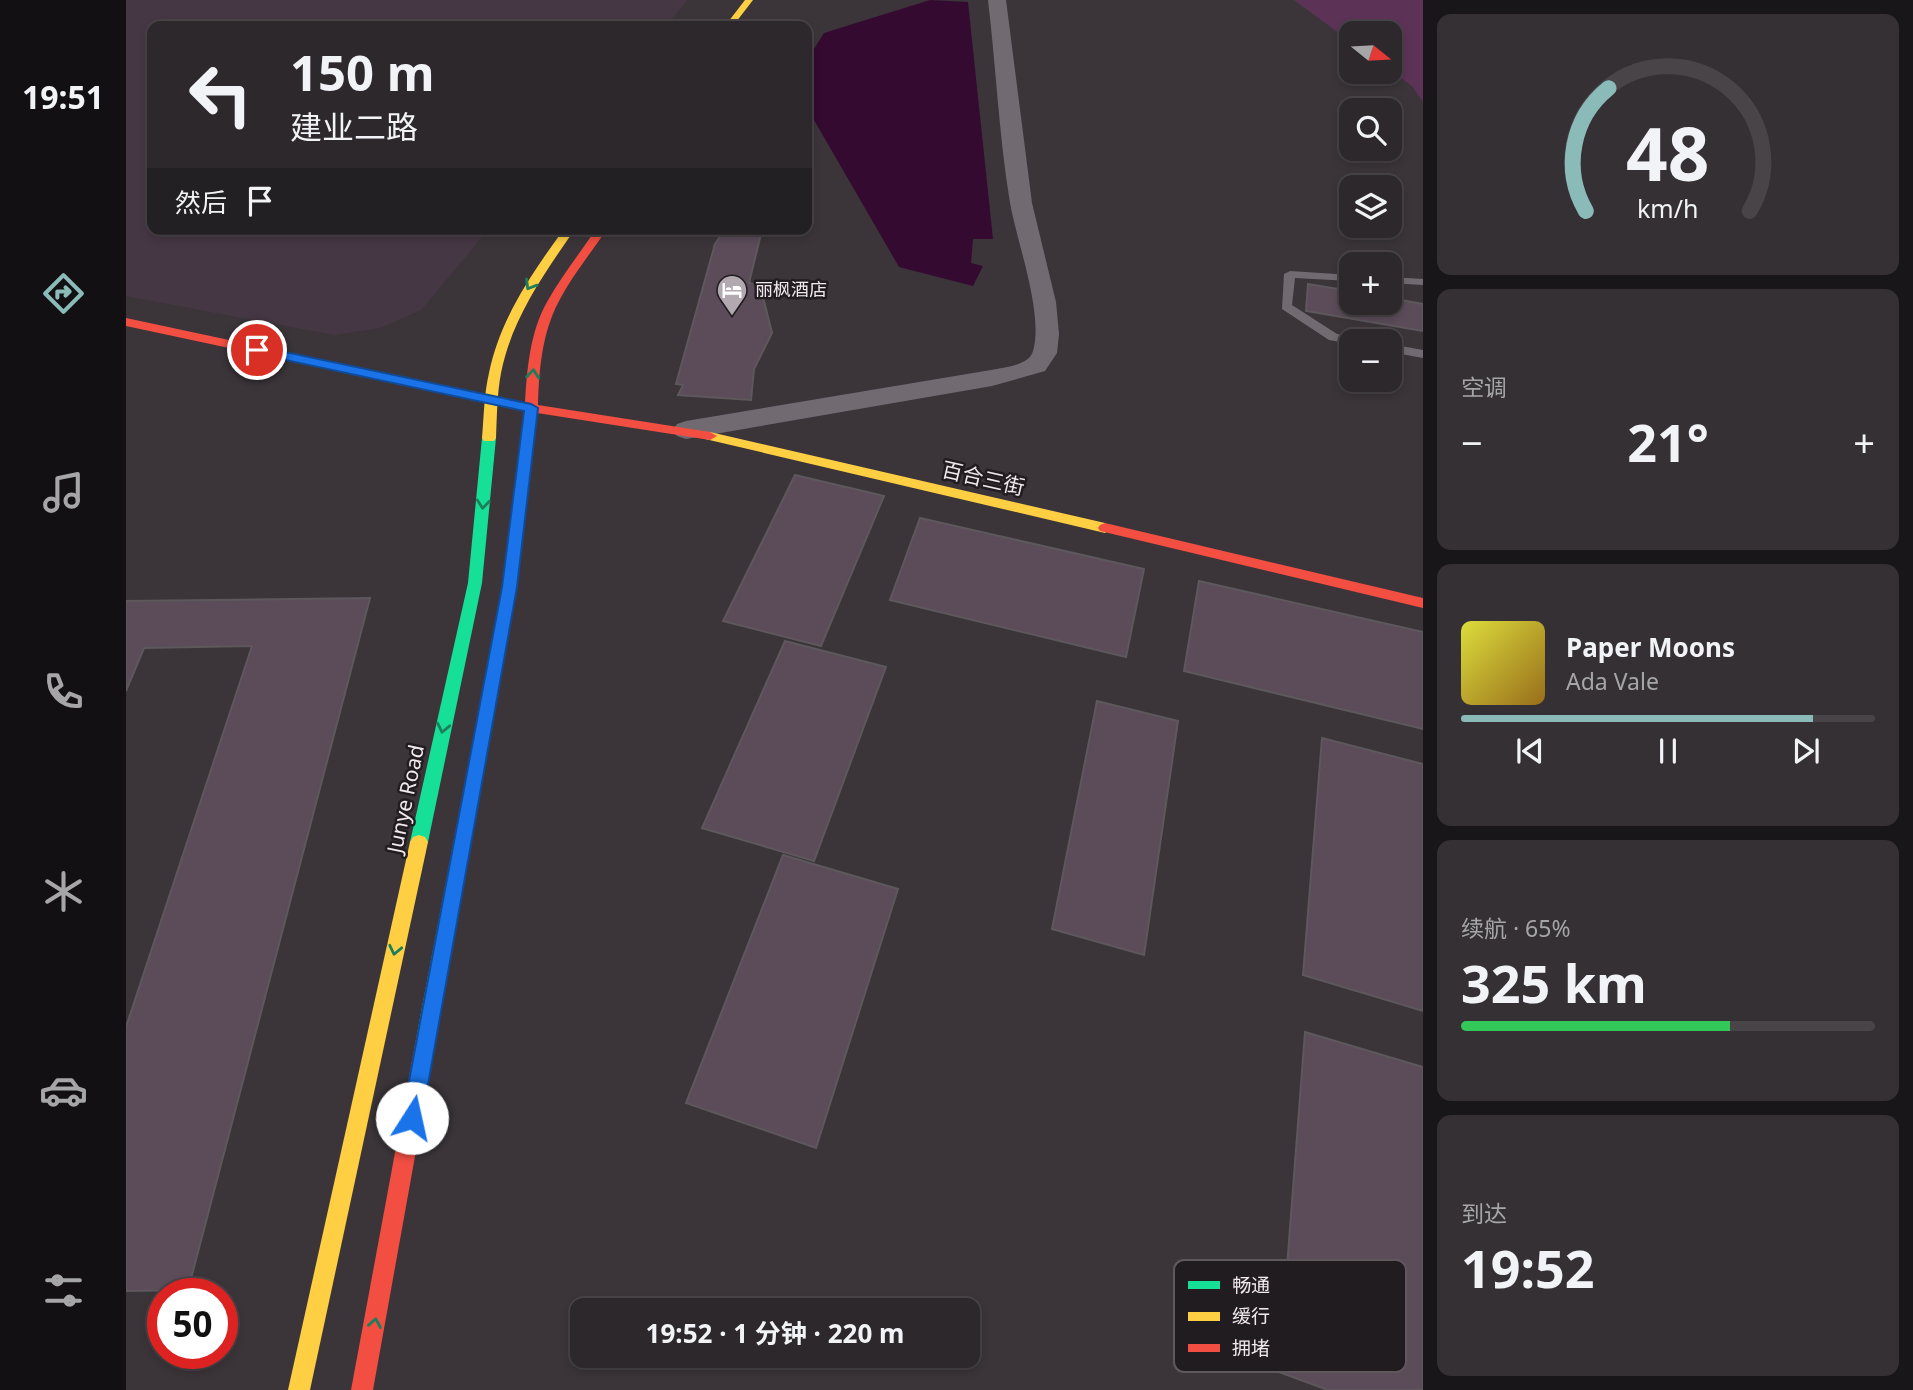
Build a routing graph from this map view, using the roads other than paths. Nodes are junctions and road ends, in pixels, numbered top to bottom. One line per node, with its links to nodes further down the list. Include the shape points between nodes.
1 (749, 0): 3 (main road)
2 (997, 0): 15 (street, via 1021,203 1044,302 1045,353 1036,366 992,378)
3 (733, 21)
4 (566, 235): 13 (main road, Junye Road, one-way to 13, via 518,306 495,371)
5 (598, 235): 14 (main road, one-way to 5, via 533,368 552,303)
6 (1339, 277): 10 (lane, via 1290,274 1286,306)
7 (1402, 281): 8 (lane)
8 (1423, 282)
9 (126, 322): 13 (main road, 百合三街)
10 (1339, 338)
11 (1402, 350): 12 (lane)
12 (1423, 354)
13 (493, 400): 14 (main road, 百合三街); 17 (main road, Junye Road, one-way to 17, via 475,583)
14 (531, 408): 15 (main road, 百合三街); 18 (main road, one-way to 14, via 509,587)
15 (686, 430): 16 (main road, 百合三街)
16 (1423, 603)
17 (299, 1390)
18 (362, 1390)

